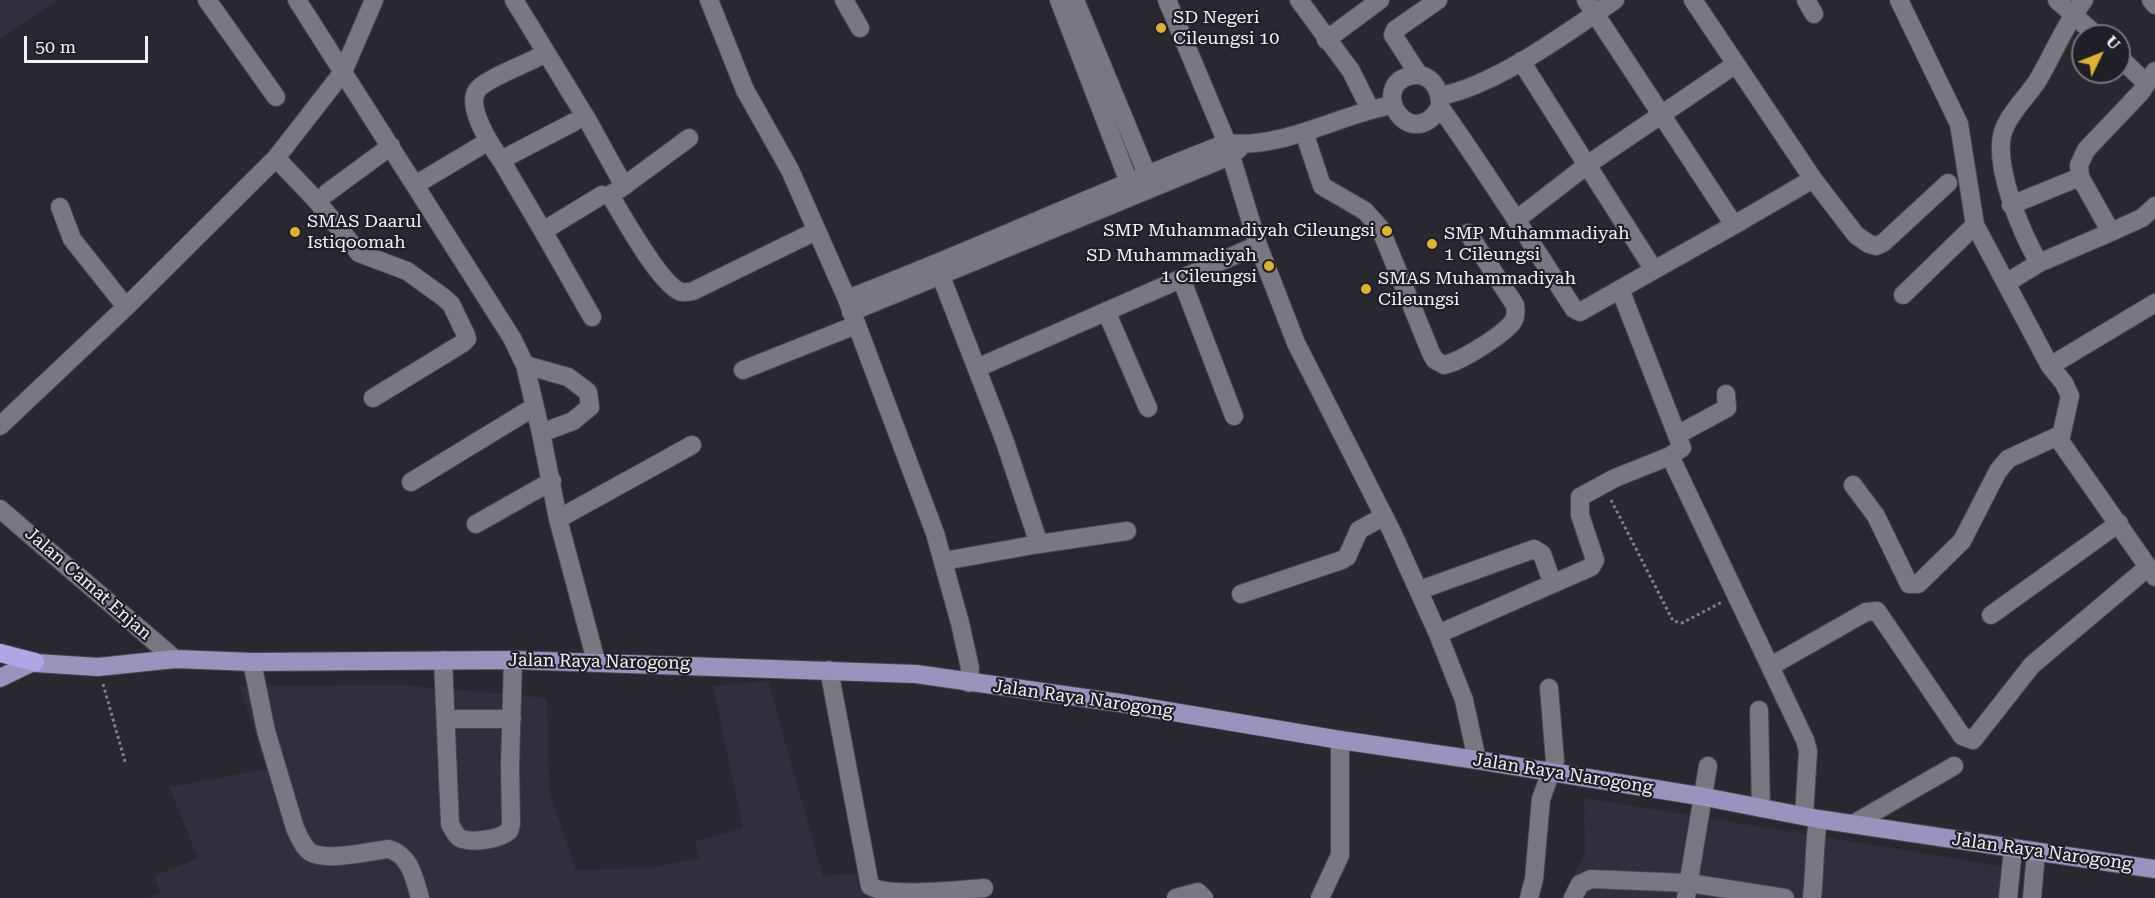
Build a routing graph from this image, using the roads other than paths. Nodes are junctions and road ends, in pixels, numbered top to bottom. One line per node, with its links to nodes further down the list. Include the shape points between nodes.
1 (207, 0): 31 (street)
2 (297, 0): 28 (street)
3 (374, 0): 28 (street)
4 (514, 0): 50 (street)
5 (708, 0): 61 (street, via 745,90 790,170)
6 (844, 0): 22 (street)
7 (1059, 0): 51 (street)
8 (1075, 0): 47 (street)
9 (1167, 0): 41 (street)
10 (1299, 0): 23 (street)
11 (1380, 0): 23 (street)
12 (1438, 0): 29 (street, via 1393,35)
13 (1615, 0): 19 (street)
14 (1693, 0): 26 (street)
15 (1899, 0): 59 (street, via 1959,124)
16 (2057, 0): 20 (street)
17 (2151, 0): 18 (street)
18 (2155, 4)
19 (1591, 7): 25 (street); 35 (street)
20 (2079, 7): 21 (street); 54 (street, via 2037,81 2005,126 2000,141)
21 (2090, 24)
22 (860, 28)
23 (1326, 40): 34 (street, via 1351,71)
24 (538, 57): 39 (street, via 486,84 475,94)
25 (1521, 61): 32 (street); 44 (street)
26 (1737, 64): 35 (street); 46 (street)
27 (2131, 64): 30 (street)
28 (343, 72): 40 (street); 42 (street)
29 (1419, 75): 32 (street, via 1437,86); 33 (street, via 1407,76 1398,83 1392,93)
30 (2151, 77): 45 (street, via 2086,150 2079,165)
31 (276, 97)
32 (1440, 101): 33 (street, via 1426,122 1416,124 1405,121); 57 (street)
33 (1392, 105): 34 (street)
34 (1370, 109): 37 (street)
35 (1662, 113): 44 (street); 58 (street)
36 (574, 122): 43 (street)
37 (1304, 132): 41 (street); 62 (street, via 1322,186 1365,211 1380,228 1431,353 1444,365 1497,336 1516,315 1515,305)
38 (689, 138): 50 (street)
39 (487, 142): 43 (street); 49 (street)
40 (391, 146): 49 (street); 52 (street)
41 (1233, 148): 47 (street); 64 (street)
42 (276, 158): 73 (street); 82 (street, via 359,253 413,274 451,304 466,335 463,343)
43 (501, 160): 60 (street)
44 (1587, 165): 57 (street); 66 (street)
45 (2080, 177): 54 (street); 63 (street)
46 (1813, 179): 48 (street, via 1856,235 1876,246); 58 (street)
47 (1150, 181): 51 (street)
48 (1948, 183)
49 (415, 185): 77 (street)
50 (624, 186): 61 (street, via 610,195 639,243 671,286 680,292 693,291)
51 (1131, 188): 67 (street)
52 (327, 193)
53 (602, 195): 60 (street)
54 (2011, 205): 65 (street)
55 (2155, 206): 63 (street, via 2142,218)
56 (60, 207): 73 (street, via 72,239)
57 (1516, 220): 70 (street, via 1578,312)
58 (1734, 225): 66 (street)
59 (1976, 225): 69 (street); 71 (street)
60 (543, 231): 76 (street)
61 (816, 231): 74 (street)
62 (1468, 232)
63 (2112, 232): 65 (street)
64 (1258, 245): 68 (street); 96 (street, via 1307,368)
65 (2039, 264): 69 (street)
66 (1654, 270): 70 (street)
67 (938, 271): 74 (street); 79 (street)
68 (1181, 278): 75 (street); 85 (street)
69 (2008, 282): 78 (street)
70 (1620, 289): 88 (street)
71 (1903, 295)
72 (2155, 303): 78 (street)
73 (126, 308): 86 (street)
74 (851, 312): 80 (street); 102 (street)
75 (1106, 312): 79 (street); 84 (street)
76 (592, 317)
77 (525, 365): 83 (street); 87 (street, via 568,377 588,392 590,407 583,415)
78 (2050, 366): 89 (street, via 2070,396)
79 (977, 368): 101 (street)
80 (743, 370)
81 (1726, 394): 88 (street, via 1727,407)
82 (373, 398)
83 (534, 407): 87 (street); 93 (street)
84 (1148, 408)
85 (1234, 416)
86 (0, 426)
87 (541, 433): 92 (street)
88 (1677, 435): 91 (street, via 1682,450)
89 (2060, 435): 94 (street, via 2008,459 1959,545 1918,584 1909,584 1876,516); 98 (street, via 2063,446)
90 (692, 445): 97 (street)
91 (1670, 456): 104 (street, via 1581,495 1580,515 1594,564); 117 (street)
92 (552, 481): 97 (street); 99 (street)
93 (411, 482)
94 (1853, 485)
95 (0, 509): 110 (street, Jalan Camat Enjan)
96 (1383, 517): 105 (street); 106 (street, via 1359,530 1342,560)
97 (558, 519): 113 (street)
98 (2119, 523): 103 (street); 107 (street)
99 (476, 524)
100 (1127, 531): 101 (street)
101 (1040, 544): 102 (street)
102 (944, 561): 120 (street, via 970,668)
103 (2151, 573): 117 (street, via 2032,665 1973,740 1962,736 1877,611 1866,612)
104 (1552, 582): 105 (street, via 1542,554 1534,549); 108 (street)
105 (1420, 590): 108 (street)
106 (1241, 594)
107 (1991, 615)
108 (1438, 634): 126 (street, via 1464,700)
109 (0, 653): 115 (highway)
110 (176, 659): 115 (main road, Jalan Raya Narogong, via 98,668); 116 (main road, Jalan Raya Narogong)
111 (443, 660): 112 (main road, Jalan Raya Narogong); 116 (main road, Jalan Raya Narogong); 123 (street)
112 (513, 660): 113 (main road, Jalan Raya Narogong); 124 (street)
113 (596, 661): 118 (main road, Jalan Raya Narogong)
114 (0, 662): 115 (main road, Jalan Raya Narogong)
115 (35, 662): 119 (main road)
116 (252, 662): 140 (street, via 266,731 302,842 309,851 323,857 389,849 398,852 411,868)
117 (1771, 666): 132 (street, via 1808,751)
118 (829, 670): 120 (main road, Jalan Raya Narogong, via 916,674); 139 (street, via 870,886 877,891)
119 (0, 678)
120 (969, 683): 125 (main road, Jalan Raya Narogong, via 1120,703)
121 (1550, 688): 129 (street, via 1555,742)
122 (1759, 710): 131 (street)
123 (447, 719): 124 (street); 124 (street, via 450,824 463,840 496,838 509,831)
124 (512, 719)
125 (1340, 740): 126 (main road, Jalan Raya Narogong); 143 (street, via 1340,855)
126 (1477, 760): 129 (main road, Jalan Raya Narogong)
127 (1708, 766): 130 (street)
128 (1954, 766): 133 (street)
129 (1551, 774): 130 (main road, Jalan Raya Narogong); 144 (street, via 1541,799)
130 (1705, 797): 131 (main road, Jalan Raya Narogong); 138 (street)
131 (1761, 808): 132 (main road, Jalan Raya Narogong)
132 (1818, 819): 133 (main road, Jalan Raya Narogong); 147 (street)
133 (1853, 824): 134 (main road, Jalan Raya Narogong)
134 (2013, 849): 135 (main road, Jalan Raya Narogong); 148 (street)
135 (2036, 853): 136 (main road, Jalan Raya Narogong); 149 (street)
136 (2155, 869)
137 (984, 888): 139 (street)
138 (1687, 890): 145 (street, via 1591,879 1580,884); 146 (street)
139 (926, 895)
140 (420, 898)
141 (1176, 898): 142 (street, via 1198,892)
142 (1204, 898)
143 (1320, 898)
144 (1529, 898)
145 (1573, 898)
146 (1785, 898)
147 (1812, 898)
148 (2008, 898)
149 (2032, 898)

